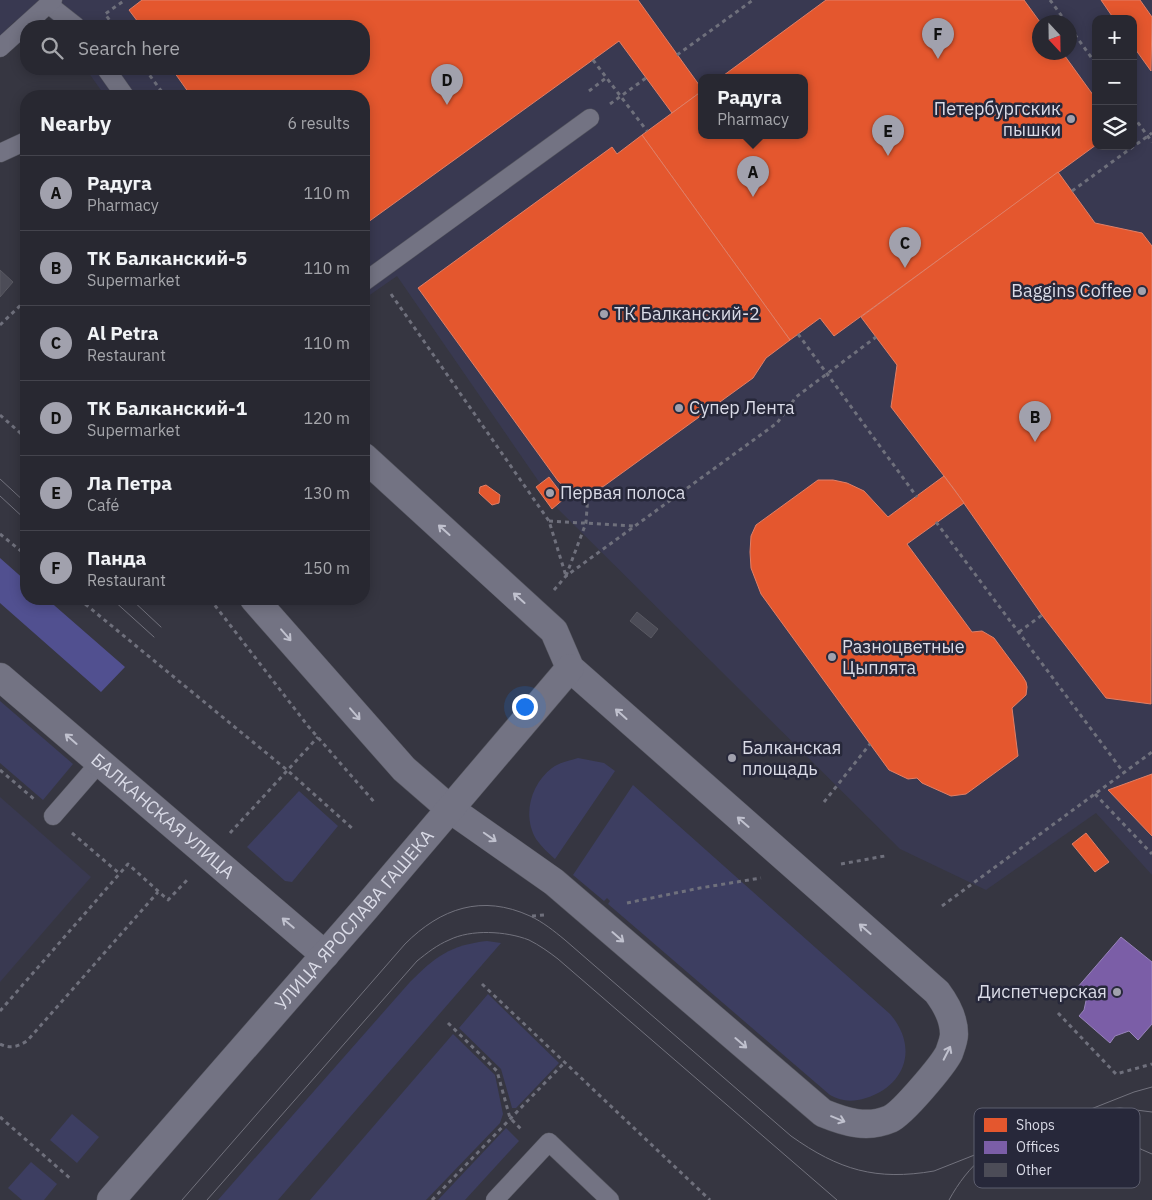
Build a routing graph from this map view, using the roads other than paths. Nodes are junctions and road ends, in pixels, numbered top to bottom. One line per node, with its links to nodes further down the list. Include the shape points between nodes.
1 (51, 2): 2 (lane); 3 (lane)
2 (31, 20)
3 (70, 20)
4 (20, 30): 5 (lane)
5 (0, 48)
6 (110, 75): 7 (lane)
7 (121, 90)
8 (590, 118): 11 (lane)
9 (20, 144): 10 (lane)
10 (0, 153)
11 (370, 277)
12 (370, 463): 14 (street, one-way to 12, via 554,632)
13 (259, 605): 17 (street, one-way to 17, via 404,769)
14 (570, 668): 17 (street, УЛИЦА ЯРОСЛАВА ГАШЕКА); 17 (street, one-way to 14, via 554,882 823,1113 845,1122 868,1124 891,1118 919,1093 948,1054 954,1036 946,1004 937,992)
15 (0, 677): 16 (street, БАЛКАНСКАЯ УЛИЦА, one-way to 15)
16 (100, 762): 18 (lane); 19 (street, БАЛКАНСКАЯ УЛИЦА, one-way to 16)
17 (450, 809): 19 (street, УЛИЦА ЯРОСЛАВА ГАШЕКА)
18 (53, 816)
19 (325, 955): 20 (street, УЛИЦА ЯРОСЛАВА ГАШЕКА)
20 (111, 1200)
21 (495, 1200): 22 (lane, via 549,1142)
22 (610, 1200)

